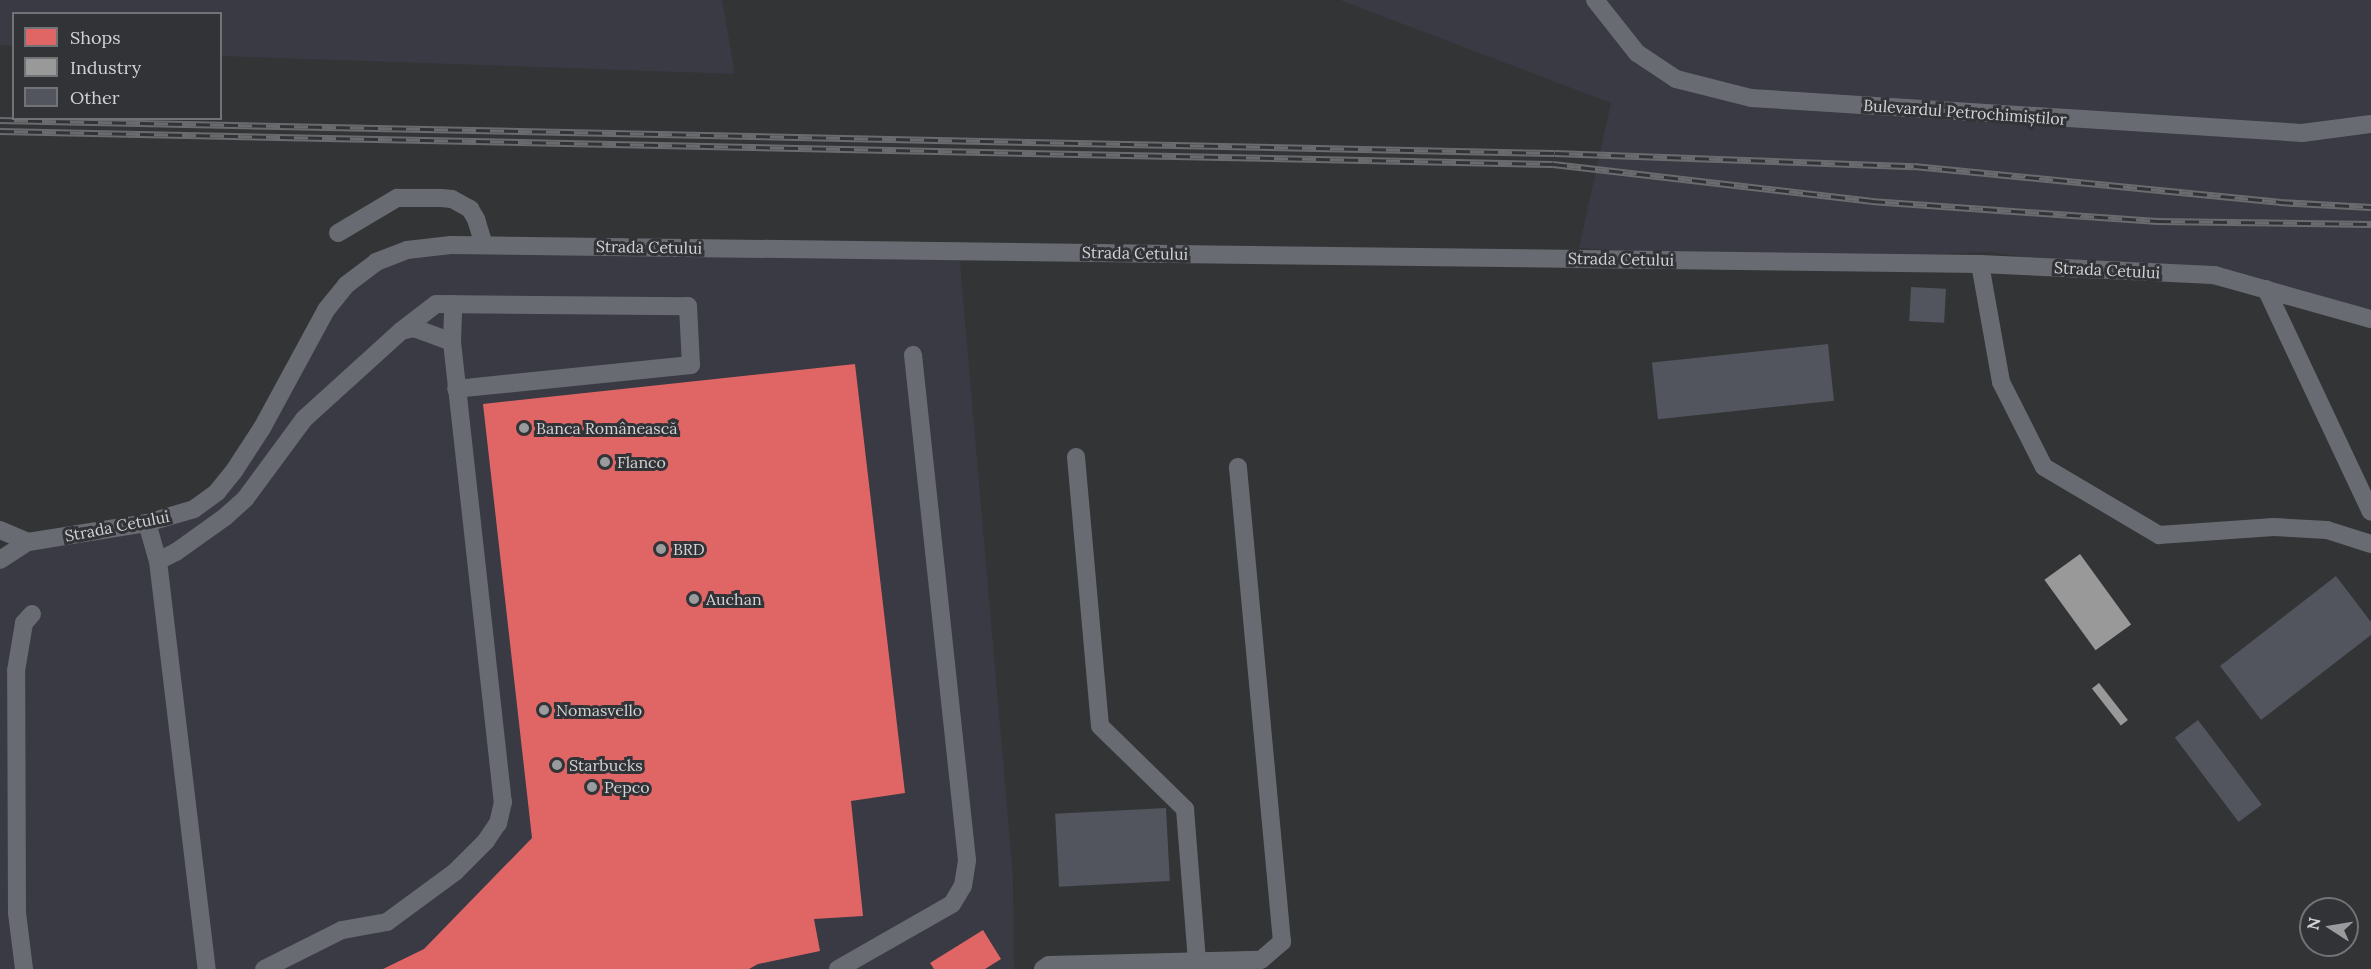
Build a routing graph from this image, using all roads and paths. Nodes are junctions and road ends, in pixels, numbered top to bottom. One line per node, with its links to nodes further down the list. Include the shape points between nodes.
1 (1595, 0): 2 (street, Bulevardul Petrochimiștilor, via 1637,53 1676,80 1751,98 2302,134)
2 (2371, 124)
3 (338, 233): 4 (street, via 397,198 441,198 470,209)
4 (484, 245): 5 (street, Strada Cetului); 15 (street, Strada Cetului, via 407,250 376,262 346,285 326,310 234,471 217,492)
5 (1980, 264): 6 (street, Strada Cetului, via 2214,275); 21 (street, via 2001,382 2044,467 2159,535 2274,527 2327,530)
6 (2266, 289): 8 (street, Strada Cetului); 16 (street)
7 (453, 304): 9 (street, via 436,304); 10 (street); 12 (street, via 688,306 691,365)
8 (2371, 319)
9 (401, 331): 10 (street, via 414,328); 17 (street, via 304,419 245,499)
10 (452, 342): 12 (street)
11 (913, 355): 29 (street, via 967,860 963,886 952,904)
12 (456, 389): 28 (street, via 503,802 498,824 455,872 387,921 342,930)
13 (1076, 456): 25 (street, via 1100,726 1185,809)
14 (1238, 467): 25 (street, via 1282,942 1261,960)
15 (194, 509): 17 (street); 18 (street, Strada Cetului)
16 (2371, 512)
17 (225, 517): 23 (street)
18 (147, 523): 20 (street, Strada Cetului); 23 (street)
19 (0, 530): 20 (street)
20 (28, 542): 22 (street, Strada Cetului)
21 (2371, 544)
22 (0, 560)
23 (158, 561): 27 (street)
24 (32, 614): 26 (street, via 24,623 16,670 17,913)
25 (1197, 961): 30 (street, via 1049,965)
26 (24, 969)
27 (207, 969)
28 (264, 969)
29 (838, 969)
30 (1043, 969)

